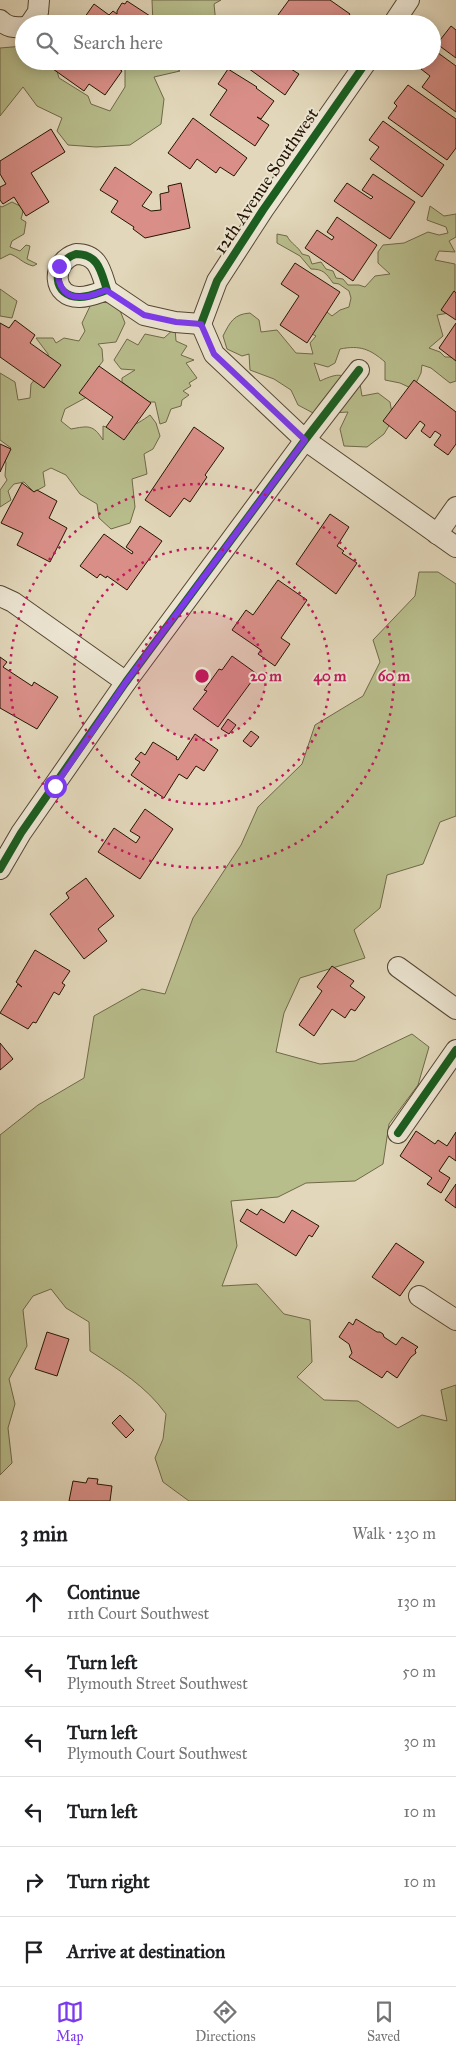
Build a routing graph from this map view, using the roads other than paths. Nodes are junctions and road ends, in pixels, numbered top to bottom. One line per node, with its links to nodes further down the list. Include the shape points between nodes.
1 (39, 0): 3 (street)
2 (410, 0): 4 (street)
3 (36, 15)
4 (399, 15)
5 (0, 20): 6 (street)
6 (15, 28)
7 (361, 70): 9 (street, 12th Avenue Southwest, via 217,281)
8 (106, 290): 9 (street, via 144,315)
9 (201, 324): 11 (street, via 214,354)
10 (359, 370): 11 (street)
11 (305, 440): 13 (street); 16 (street)
12 (456, 507): 13 (street)
13 (437, 534): 14 (street)
14 (456, 547)
15 (0, 596): 16 (street)
16 (126, 682): 17 (street, via 21,833)
17 (0, 869)
18 (398, 967): 19 (street)
19 (456, 1009)
20 (456, 1050): 21 (street)
21 (398, 1133)
22 (419, 1296): 23 (street)
23 (456, 1320)

